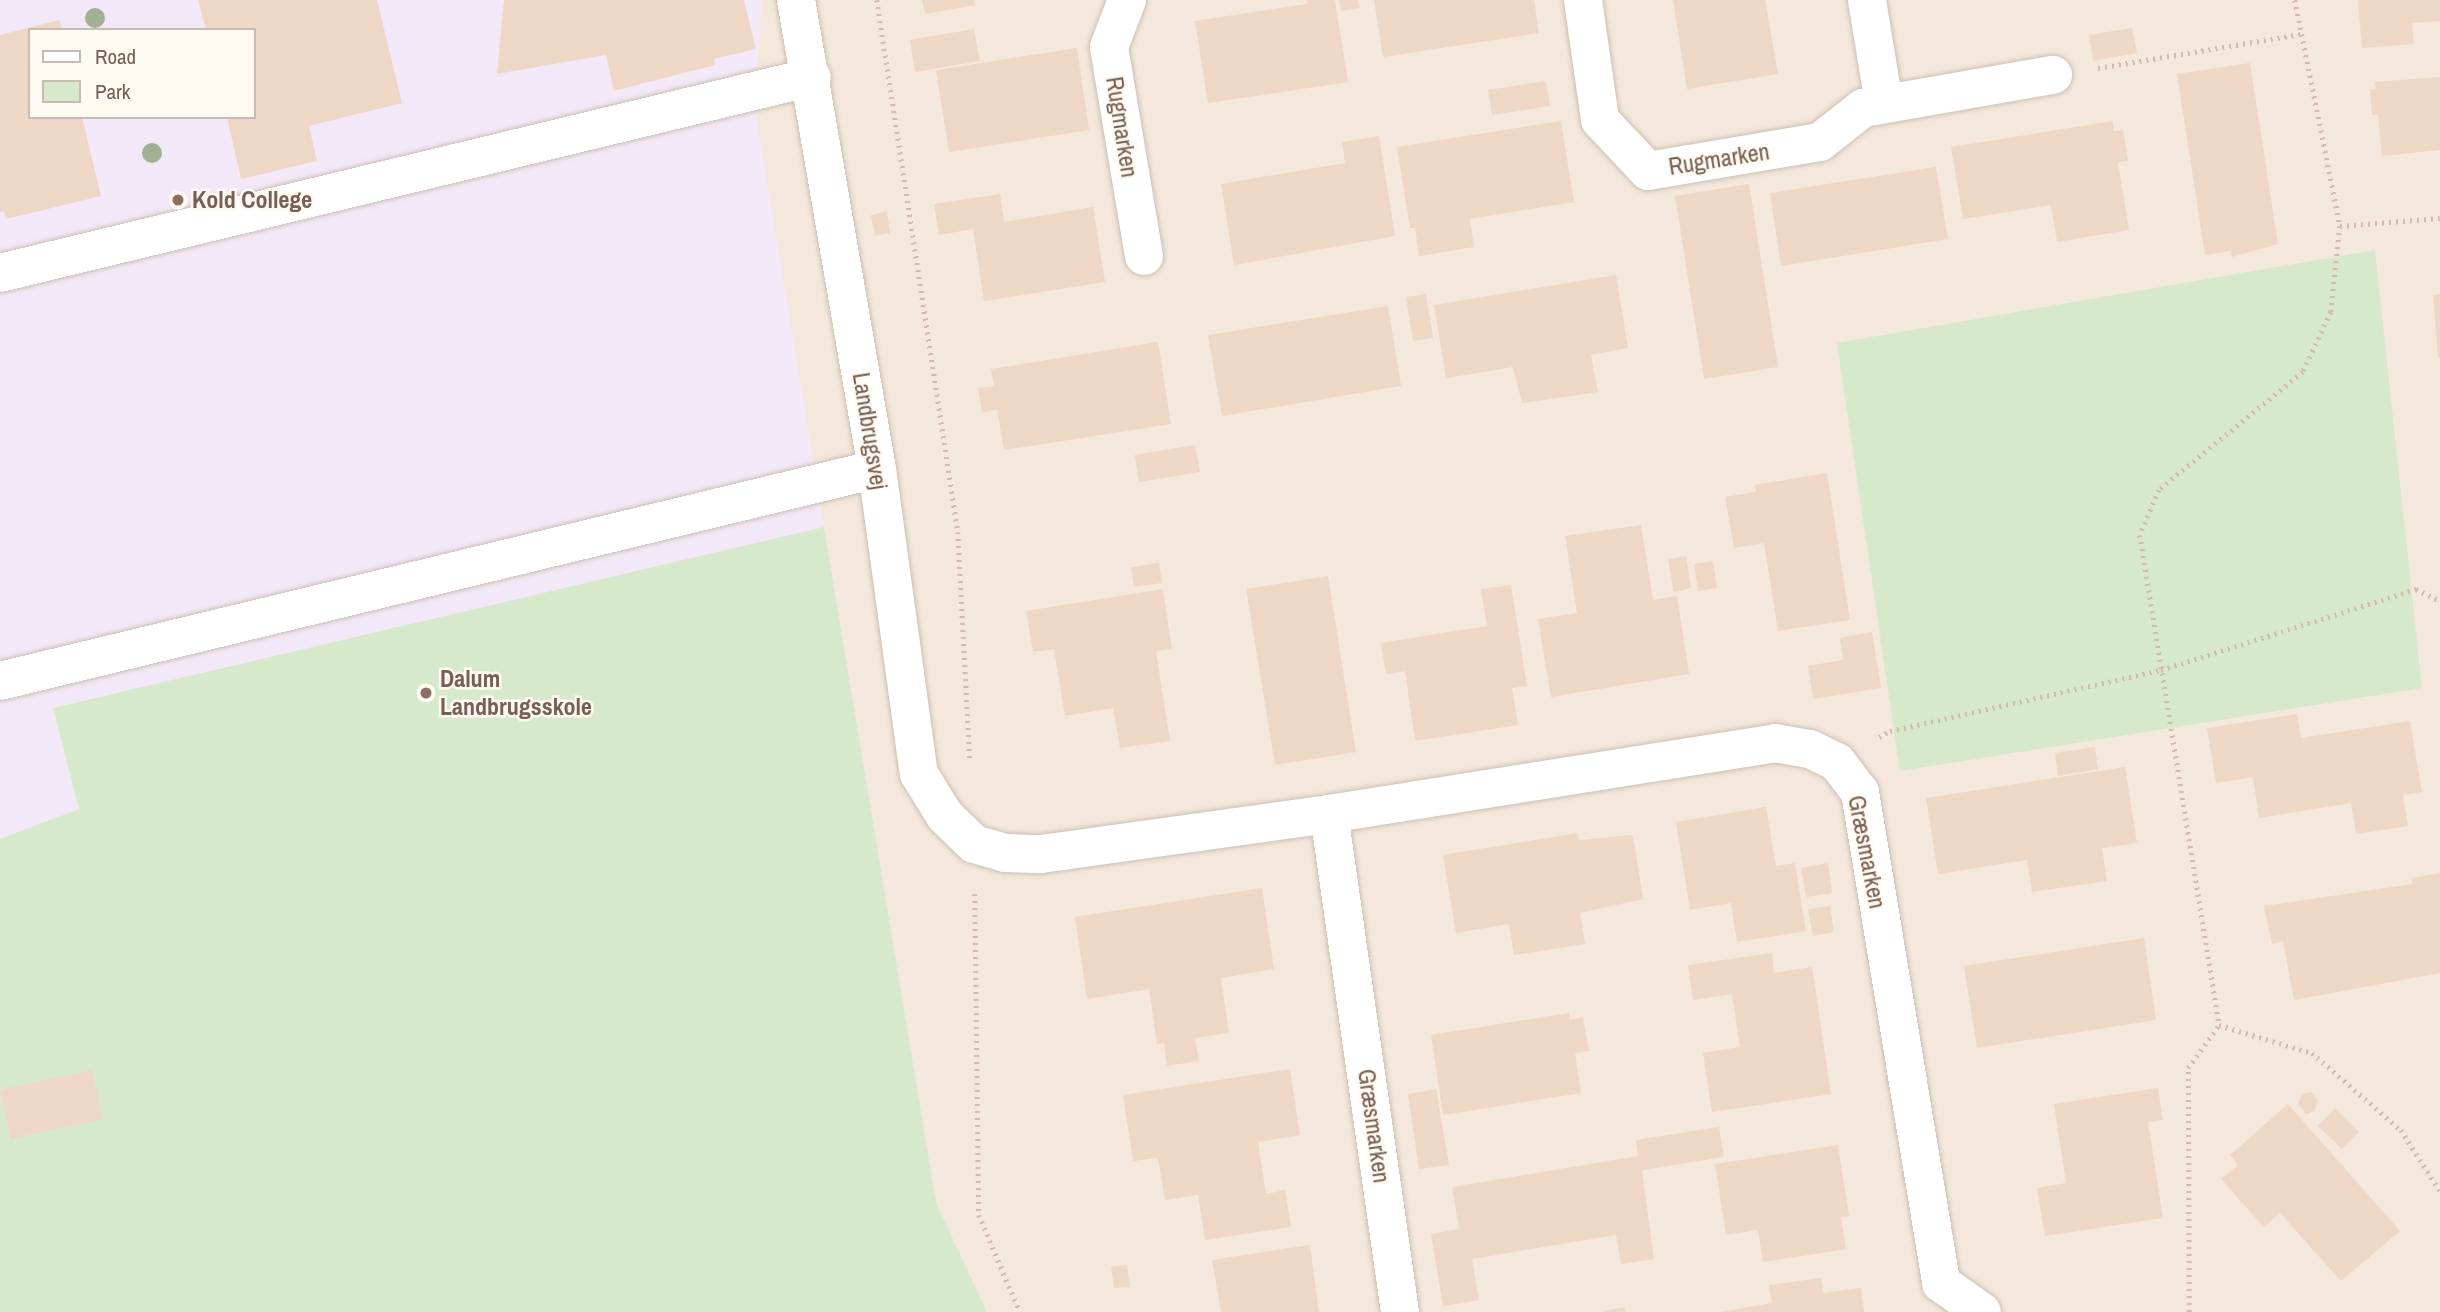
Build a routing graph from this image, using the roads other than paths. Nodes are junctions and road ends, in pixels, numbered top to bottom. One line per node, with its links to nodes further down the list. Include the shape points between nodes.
1 (796, 0): 6 (street, Landbrugsvej)
2 (1127, 0): 8 (street, Rugmarken, via 1109,47)
3 (1583, 0): 7 (street, Rugmarken, via 1600,120 1648,171 1820,142 1863,108)
4 (1867, 0): 7 (street)
5 (2053, 75): 7 (street, Rugmarken)
6 (812, 77): 9 (street); 10 (street, Landbrugsvej)
7 (1884, 104)
8 (1144, 256)
9 (0, 273)
10 (877, 468): 11 (street); 13 (street, Landbrugsvej, via 919,774 945,816)
11 (0, 681)
12 (1329, 814): 13 (street, Græsmarken, via 1041,854 1005,853); 14 (street, Græsmarken); 15 (street, Græsmarken, via 1775,743 1810,749 1836,762 1860,792 1941,1283)
13 (974, 844)
14 (1400, 1312)
15 (1982, 1312)

